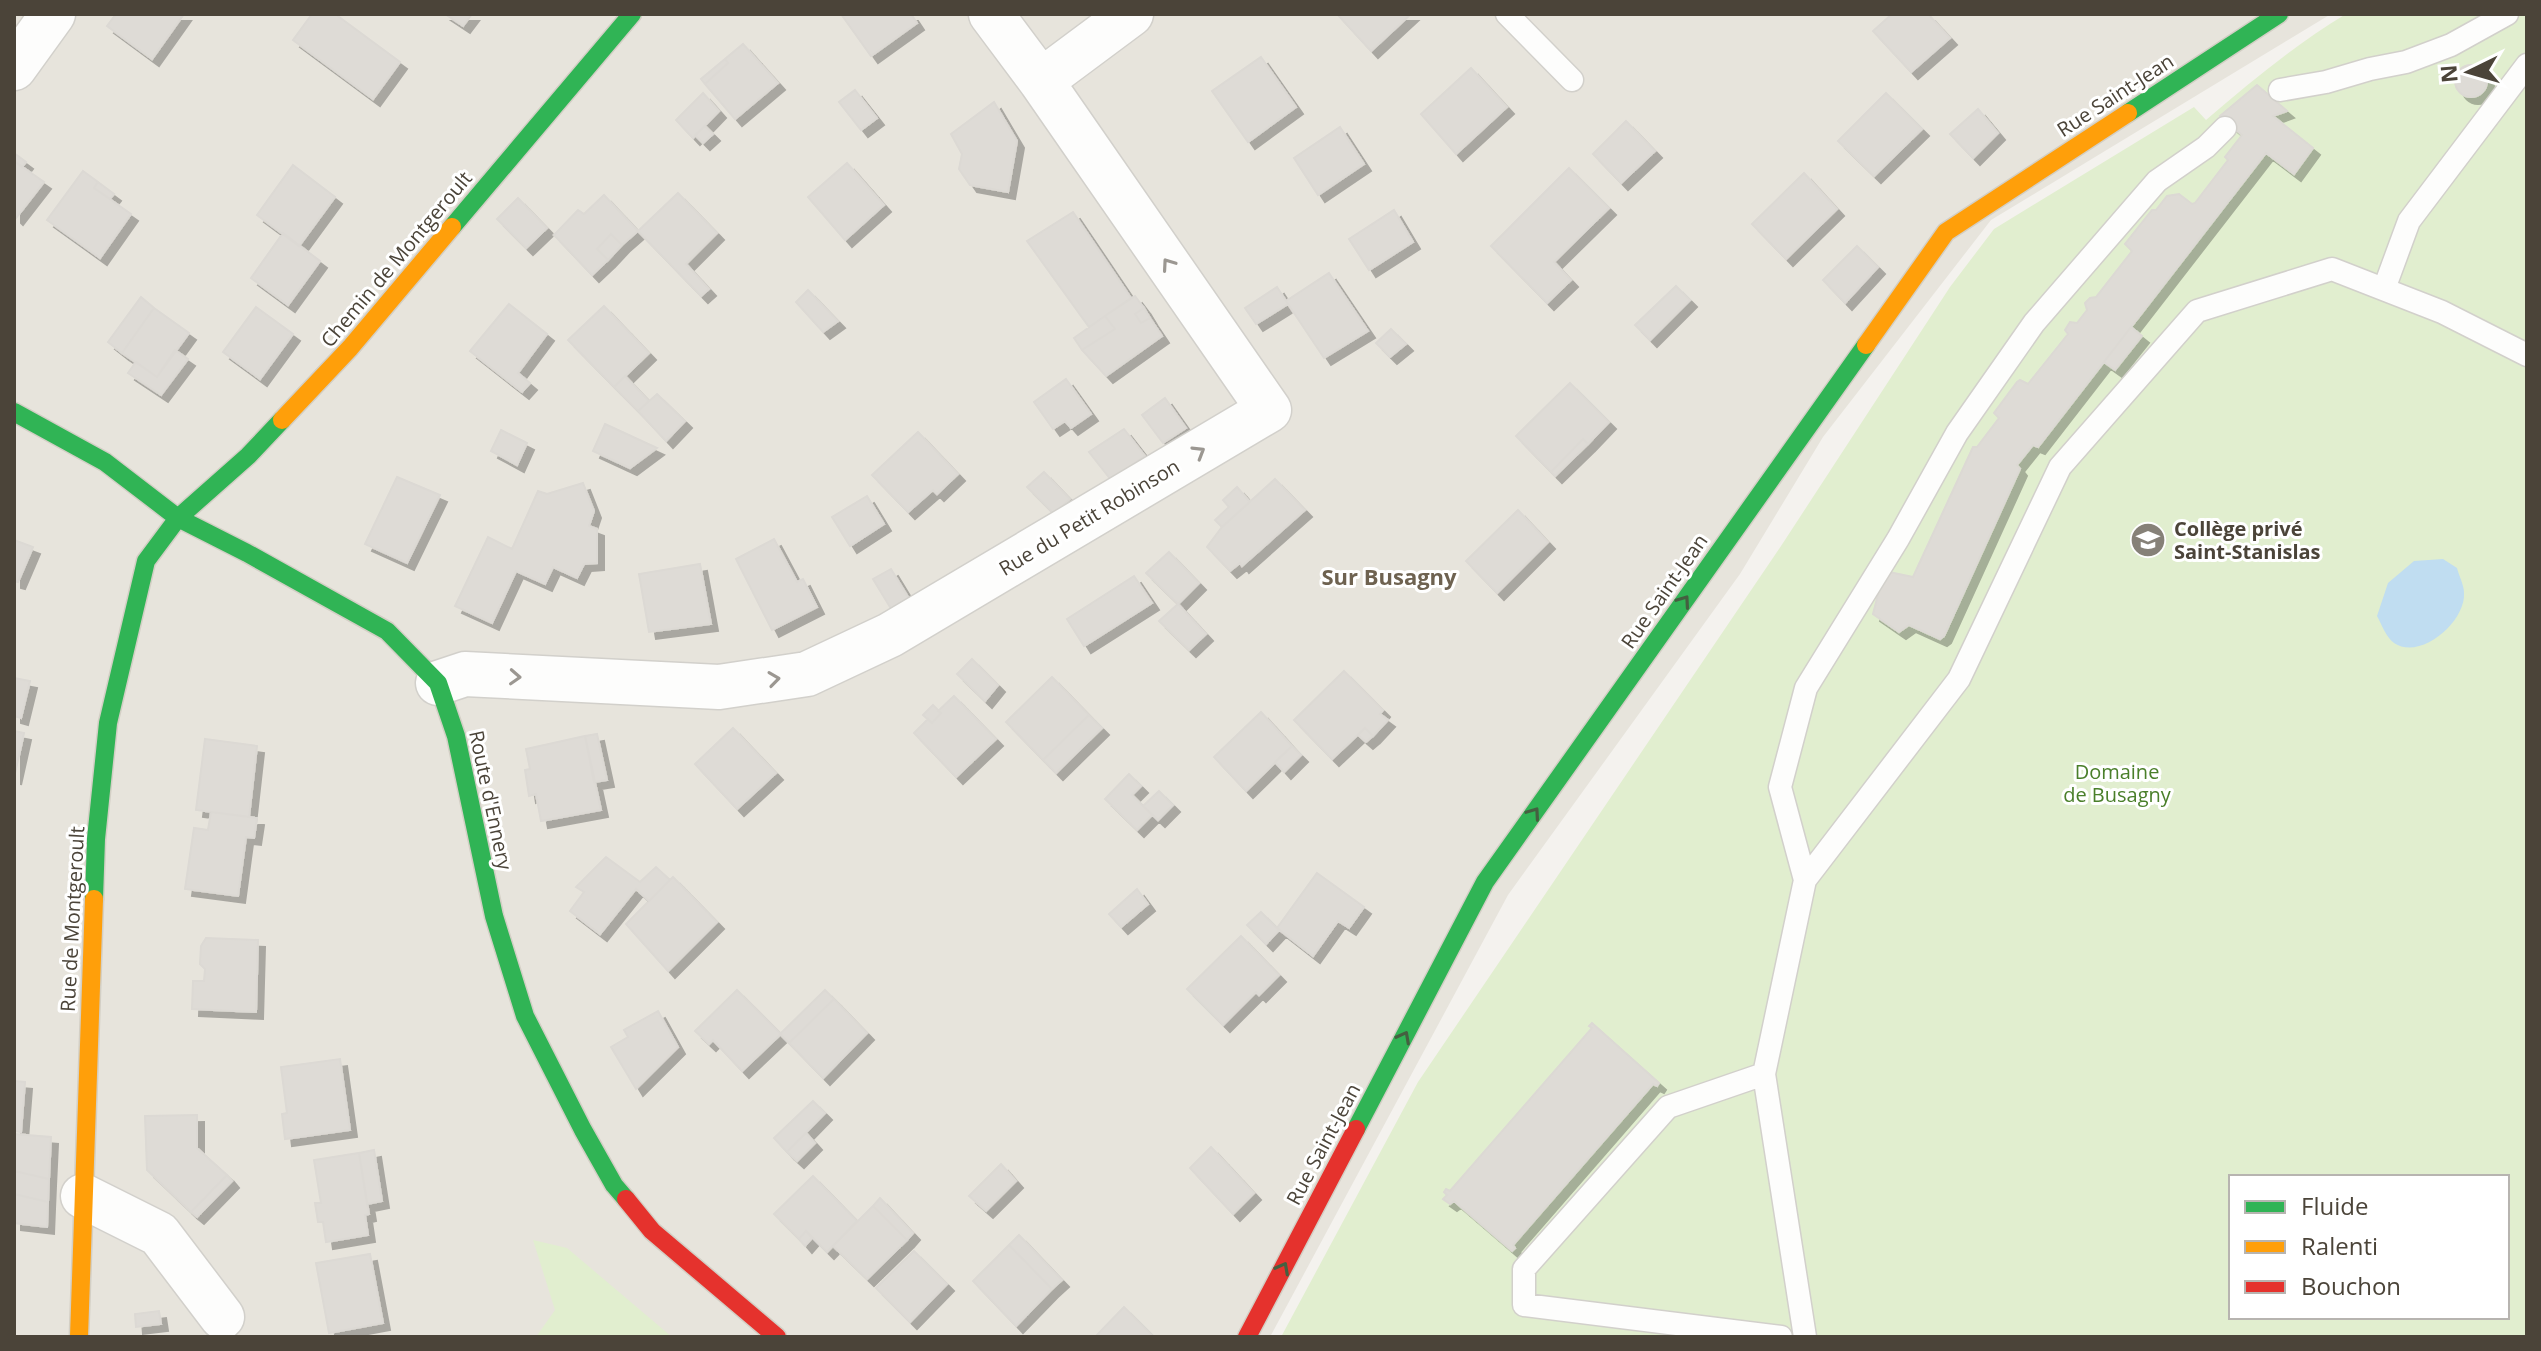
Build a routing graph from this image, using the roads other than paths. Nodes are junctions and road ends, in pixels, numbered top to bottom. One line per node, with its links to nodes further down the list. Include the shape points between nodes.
1 (53, 14): 9 (street)
2 (632, 14): 17 (street, Chemin de Montgeroult, via 350,348 248,456)
3 (991, 14): 11 (street, Rue du Petit Robinson)
4 (1131, 14): 11 (street)
5 (1507, 14): 10 (lane)
6 (2279, 14): 25 (street, Rue Saint-Jean, one-way to 6, via 1485,882 1946,232)
7 (2507, 14): 12 (lane, via 2406,62)
8 (2527, 65): 14 (lane, via 2409,221)
9 (14, 68)
10 (1572, 80)
11 (1041, 81): 18 (street, Rue du Petit Robinson, one-way to 11, via 465,674 719,687 807,674 890,635 1269,410)
12 (2280, 90)
13 (2225, 128): 19 (lane, via 2157,181 2034,323 1957,433 1806,688 1780,787)
14 (2384, 289): 15 (lane); 19 (lane, via 2332,269 2197,311 2060,467 1959,679)
15 (2527, 355)
16 (14, 412): 17 (street, Route d'Ennery, via 105,462)
17 (178, 518): 18 (street, Route d'Ennery, via 387,631); 21 (street, Rue de Montgeroult, via 146,561 108,723 96,839)
18 (438, 683): 24 (street, Route d'Ennery, via 456,736 494,916 525,1016 583,1130 614,1185 652,1231)
19 (1805, 880): 20 (lane)
20 (1764, 1074): 26 (lane, via 1668,1107 1524,1269 1524,1305); 27 (lane)
21 (83, 1196): 22 (street, via 159,1234); 23 (street, Rue de Montgeroult)
22 (222, 1317)
23 (79, 1337)
24 (777, 1337)
25 (1247, 1337)
26 (1781, 1337)
27 (1805, 1337)

